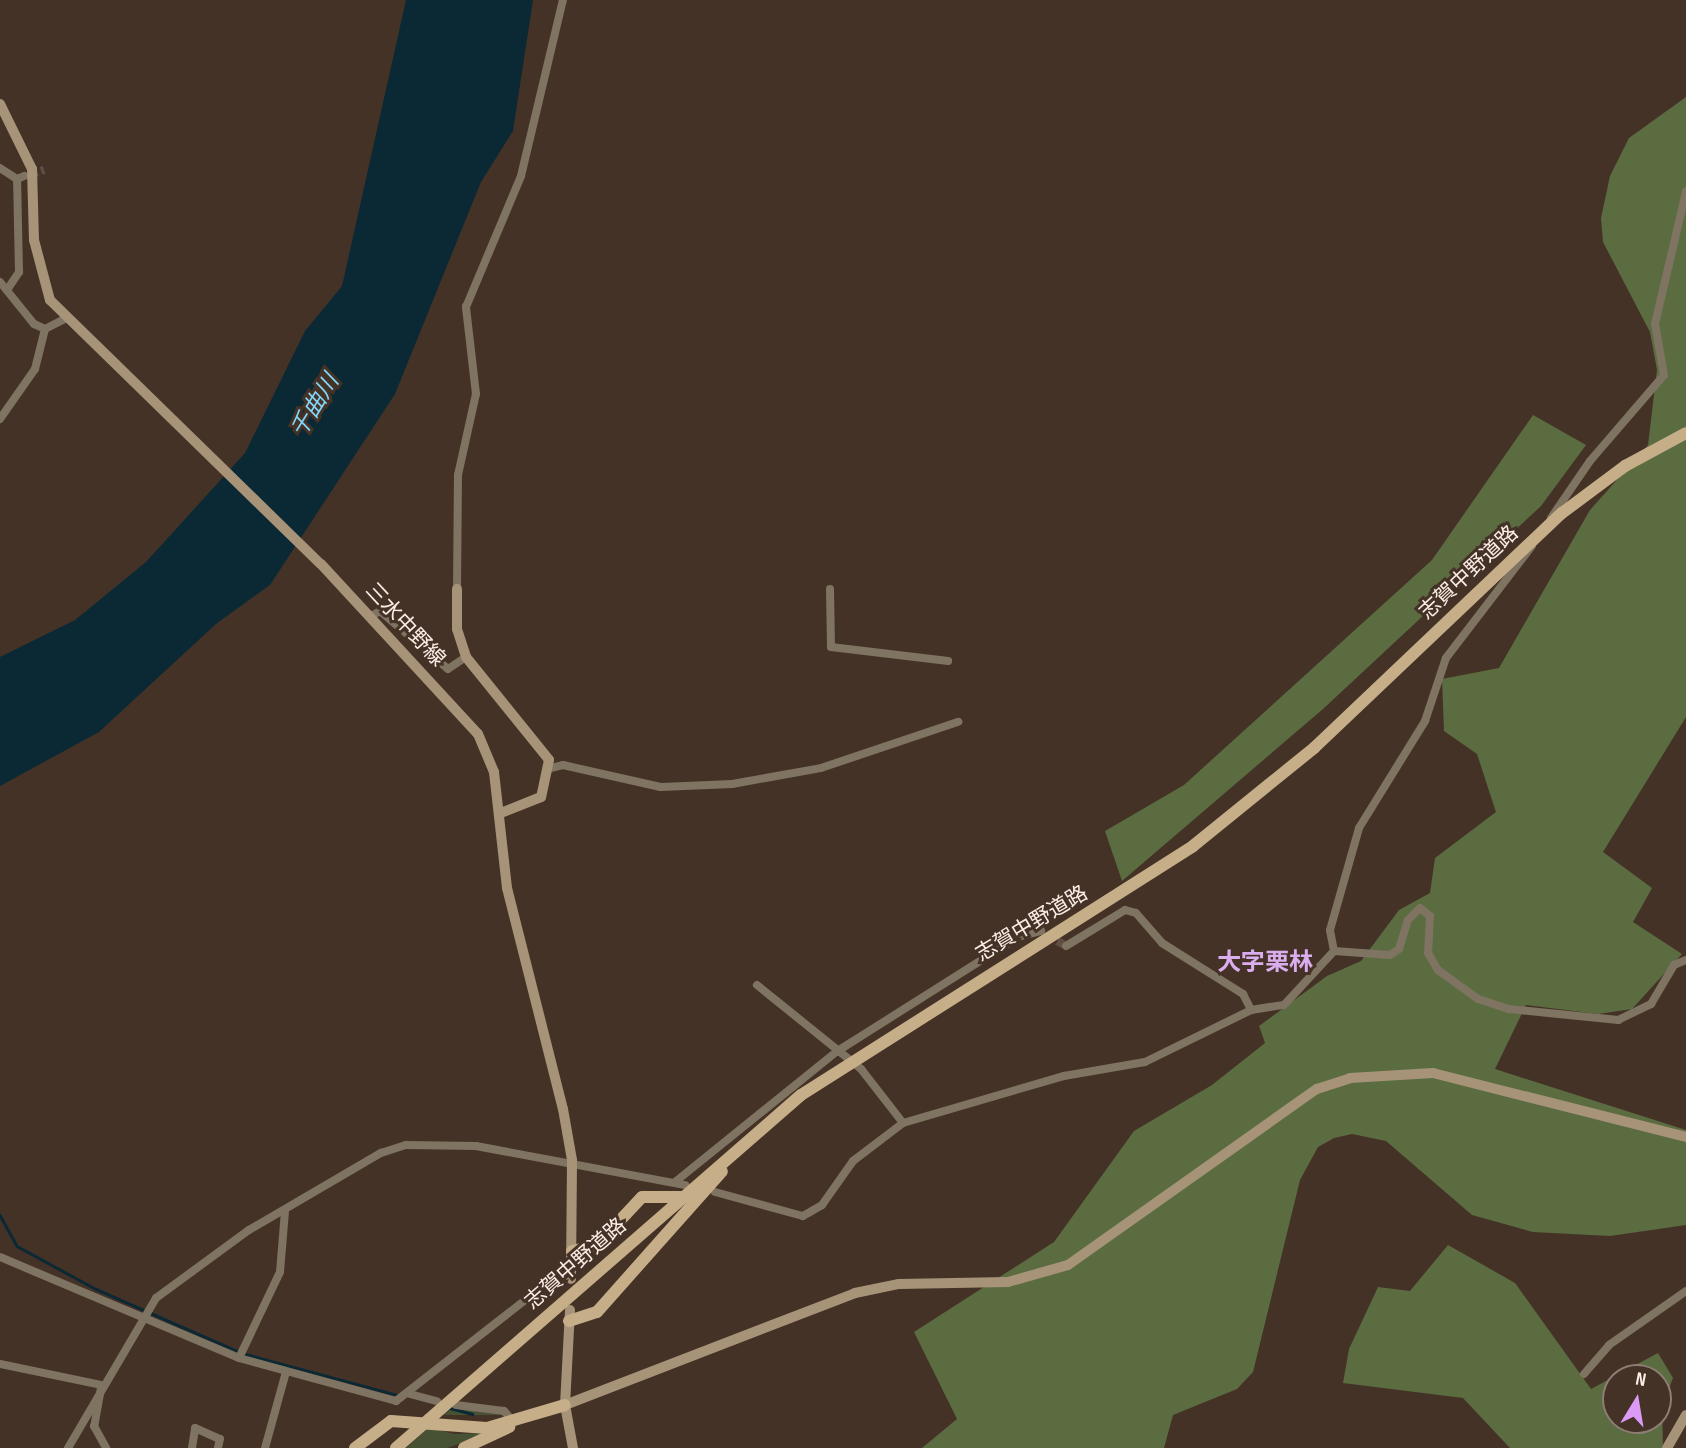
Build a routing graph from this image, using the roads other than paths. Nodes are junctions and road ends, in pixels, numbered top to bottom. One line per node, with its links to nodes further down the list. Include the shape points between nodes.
1 (563, 0): 11 (street, via 521,176 466,307 476,394 458,475)
2 (0, 104): 7 (street, 三水中野線, via 32,169 34,240 44,287)
3 (0, 168): 6 (street, via 20,178 19,272)
4 (1686, 192): 21 (street, via 1655,324 1664,375 1590,461 1516,572 1440,667 1425,721 1359,828 1330,930)
5 (0, 282): 6 (street)
6 (9, 287): 8 (street, via 25,315)
7 (67, 318): 8 (street); 13 (street, 三水中野線)
8 (45, 330): 9 (street, via 34,369)
9 (0, 419)
10 (1686, 433): 28 (main road, 志賀中野道路, via 1660,445 1562,513 1364,700 1193,846 857,1054)
11 (457, 589): 14 (street, via 457,629)
12 (830, 589): 15 (street, via 831,647)
13 (370, 616): 14 (street, via 380,611 448,669); 18 (street, 三水中野線, via 472,724 494,772)
14 (466, 657): 17 (street, via 533,732)
15 (948, 661)
16 (958, 722): 17 (street, via 821,768 732,784 662,787 563,765)
17 (551, 768): 18 (street, via 541,797)
18 (501, 813): 29 (street, 三水中野線, via 507,888)
19 (1041, 931): 25 (street, via 1018,937)
20 (1066, 946): 24 (street, via 1125,910 1136,913 1162,943 1243,993)
21 (1334, 951): 22 (street, via 1390,954 1420,908 1430,916 1428,953 1438,970 1478,999 1508,1009 1610,1022 1643,1010 1674,965); 24 (street, via 1284,1005)
22 (1686, 960)
23 (757, 985): 25 (street)
24 (1251, 1010): 26 (street, via 1145,1062 1064,1076)
25 (836, 1052): 26 (street, via 861,1069); 30 (street)
26 (903, 1123): 32 (street, via 853,1161 822,1205 803,1216)
27 (1686, 1137): 47 (street, via 1433,1073 1350,1078 1317,1089 1068,1265 1008,1282 899,1284 855,1293)
28 (747, 1141): 31 (main road, 志賀中野道路); 39 (main road, via 597,1312)
29 (572, 1160): 30 (street); 33 (street, via 476,1146 407,1145 380,1153); 34 (street, 三水中野線)
30 (675, 1182): 31 (street)
31 (683, 1191): 34 (main road, via 642,1197 596,1246); 48 (main road, 志賀中野道路)
32 (715, 1192)
33 (285, 1210): 38 (street, via 171,1286); 40 (street, via 280,1272)
34 (572, 1251): 36 (street, 三水中野線)
35 (0, 1257): 38 (street)
36 (571, 1275): 45 (street, via 560,1273)
37 (1686, 1291): 43 (street, via 1609,1345)
38 (148, 1312): 40 (street); 44 (street)
39 (570, 1316): 47 (street)
40 (239, 1358): 42 (street)
41 (0, 1364): 44 (street)
42 (286, 1372): 45 (street); 55 (street)
43 (1584, 1374)
44 (101, 1385): 51 (street); 52 (street, via 94,1426)
45 (409, 1396): 48 (street)
46 (456, 1405): 50 (street, via 504,1411)
47 (565, 1405): 50 (main road); 59 (street)
48 (436, 1406): 57 (main road, 志賀中野道路)
49 (1686, 1415): 60 (street)
50 (515, 1424): 56 (main road, via 474,1429 402,1419 372,1431); 58 (main road)
51 (68, 1448)
52 (106, 1448)
53 (192, 1448): 54 (street, via 195,1428 220,1439)
54 (218, 1448)
55 (265, 1448)
56 (355, 1448)
57 (396, 1448)
58 (464, 1448)
59 (573, 1448)
60 (1667, 1448)

